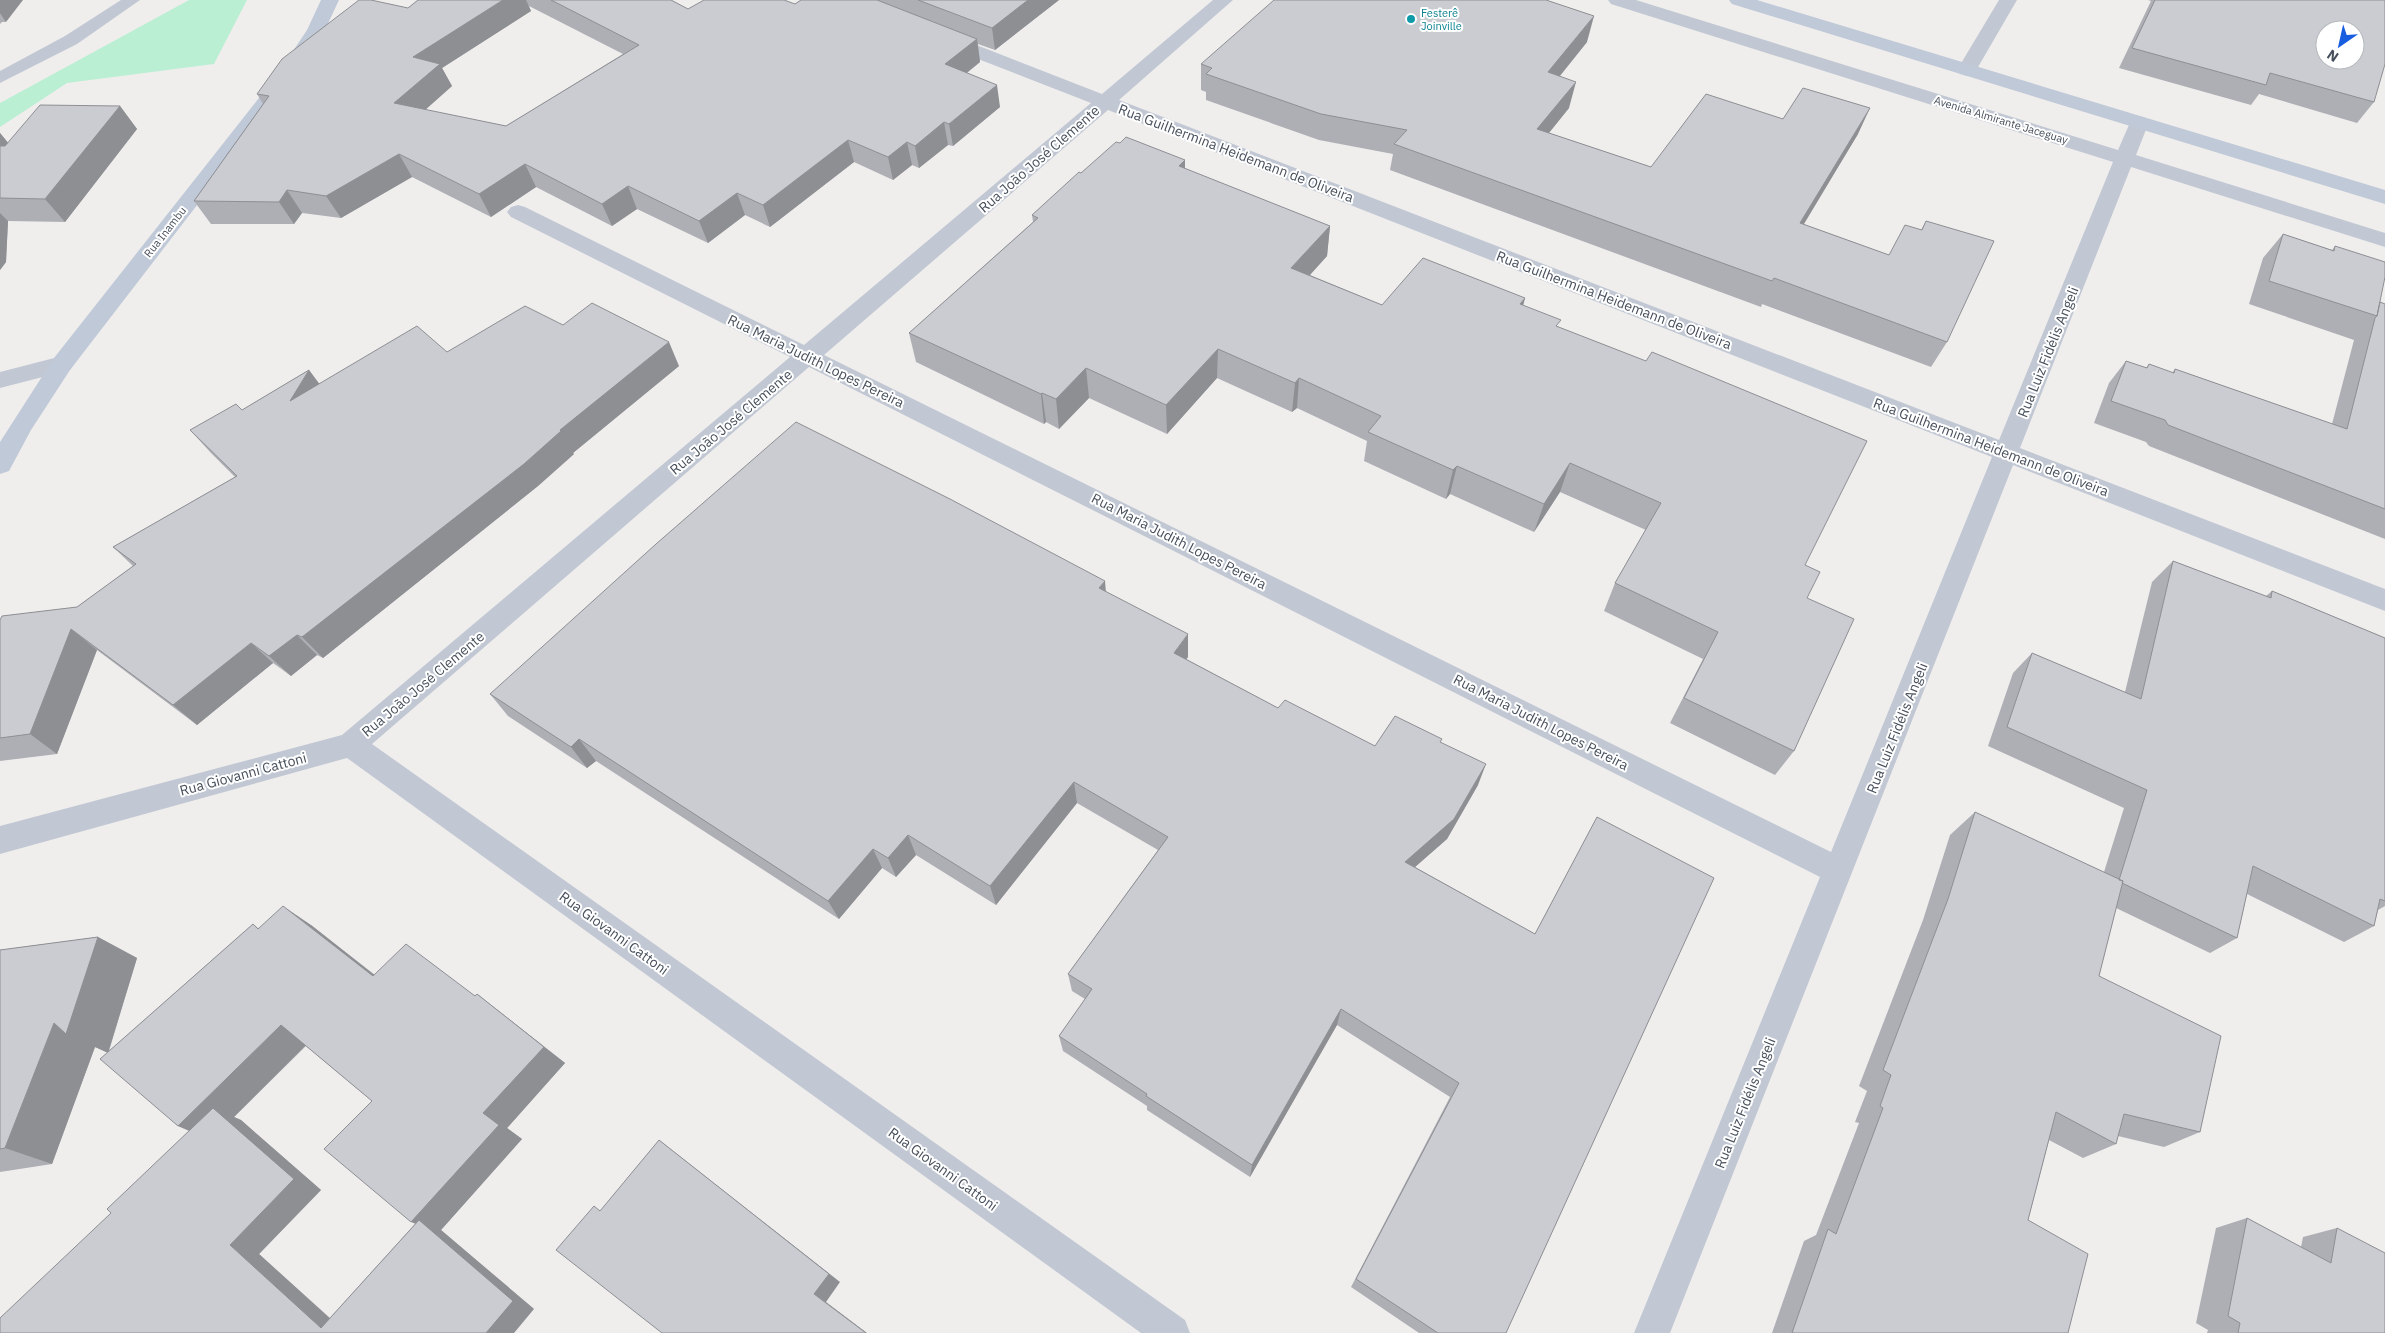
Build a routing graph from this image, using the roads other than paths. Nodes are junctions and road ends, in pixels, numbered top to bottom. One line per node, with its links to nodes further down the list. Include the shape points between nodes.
1 (132, 0): 9 (lane, via 71,40)
2 (330, 0): 17 (street, Rua Inambu, via 316,30 285,78)
3 (1224, 0): 10 (street, Rua João José Clemente)
4 (1617, 0): 12 (street, Avenida Almirante Jaceguay)
5 (1738, 0): 8 (street)
6 (2008, 0): 8 (street)
7 (924, 32): 10 (street, Rua Guilhermina Heidemann de Oliveira)
8 (1966, 70): 11 (street)
9 (0, 78)
10 (1105, 102): 16 (street, Rua João José Clemente); 19 (street, Rua Guilhermina Heidemann de Oliveira)
11 (2139, 122): 12 (street, Rua Luiz Fidélis Angeli); 13 (street)
12 (2124, 159): 15 (street, Avenida Almirante Jaceguay); 19 (street, Rua Luiz Fidélis Angeli)
13 (2385, 197)
14 (518, 212): 16 (street, Rua Maria Judith Lopes Pereira)
15 (2385, 240)
16 (808, 357): 22 (street, Rua João José Clemente); 24 (street, Rua Maria Judith Lopes Pereira)
17 (62, 364): 18 (street); 20 (street, Rua Inambu, via 21,426)
18 (0, 380)
19 (2008, 453): 21 (street, Rua Guilhermina Heidemann de Oliveira); 24 (street, Rua Luiz Fidélis Angeli)
20 (0, 465)
21 (2385, 600)
22 (351, 745): 23 (street, Rua Giovanni Cattoni); 25 (street, Rua Giovanni Cattoni)
23 (0, 840)
24 (1839, 871): 26 (street, Rua Luiz Fidélis Angeli)
25 (1172, 1333)
26 (1652, 1333)

